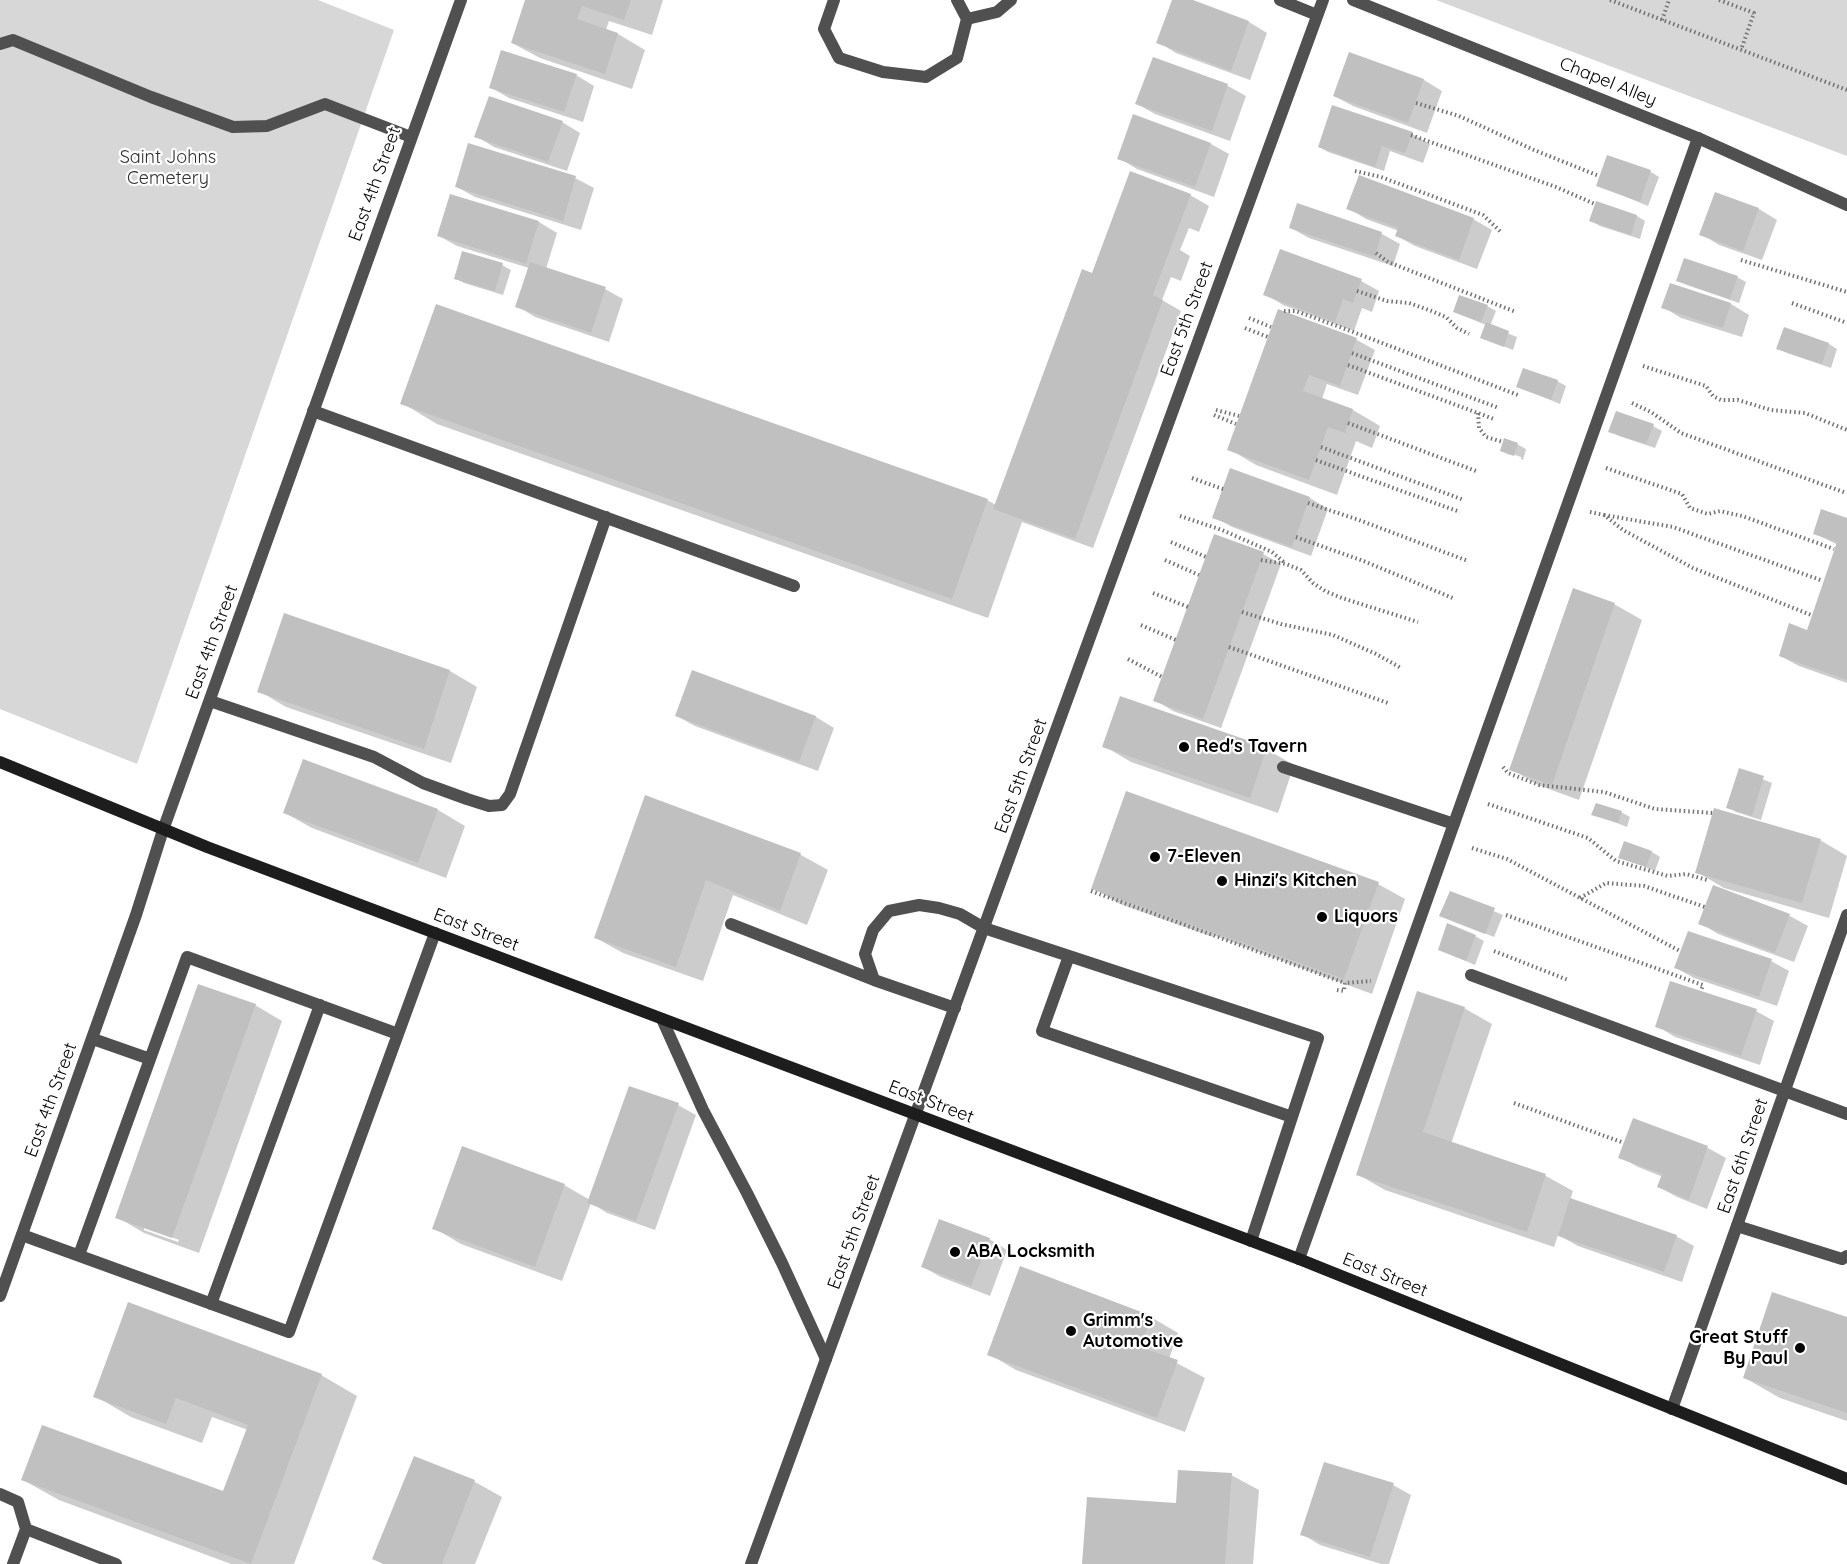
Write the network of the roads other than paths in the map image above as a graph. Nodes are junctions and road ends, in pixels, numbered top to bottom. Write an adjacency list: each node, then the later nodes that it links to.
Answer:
1 (461, 0): 11 (street, East 4th Street)
2 (834, 0): 9 (street)
3 (957, 0): 9 (street)
4 (1011, 0): 9 (street)
5 (1280, 0): 8 (street)
6 (1323, 0): 8 (street, East 5th Street)
7 (1353, 0): 12 (street, Chapel Alley)
8 (1317, 15): 24 (street, East 5th Street)
9 (967, 20)
10 (0, 44): 11 (street)
11 (411, 137): 14 (street, East 4th Street)
12 (1698, 138): 13 (street, Chapel Alley); 20 (street)
13 (1847, 205)
14 (313, 411): 15 (street); 17 (street, East 4th Street)
15 (606, 517): 16 (street); 17 (street)
16 (794, 586)
17 (210, 701): 21 (street, East 4th Street)
18 (0, 762): 21 (main road, East Street)
19 (1283, 767): 20 (street)
20 (1454, 824): 44 (street)
21 (163, 830): 25 (main road, East Street); 33 (street, East 4th Street)
22 (1847, 915): 35 (street, East 6th Street)
23 (731, 924): 28 (street)
24 (984, 928): 26 (street); 28 (street); 30 (street, East 5th Street)
25 (435, 933): 31 (main road, East Street); 32 (street)
26 (1068, 956): 38 (street); 38 (street)
27 (1472, 975): 35 (street)
28 (874, 980): 30 (street)
29 (320, 1005): 32 (street); 34 (street); 46 (street)
30 (955, 1008): 37 (street, East 5th Street)
31 (662, 1019): 37 (main road, East Street); 47 (street)
32 (398, 1034): 46 (street)
33 (93, 1039): 34 (street); 40 (street, East 4th Street)
34 (150, 1059): 42 (street)
35 (1785, 1092): 36 (street); 39 (street, East 6th Street)
36 (1847, 1114)
37 (916, 1116): 41 (main road, East Street); 47 (street, East 5th Street)
38 (1292, 1117): 41 (street)
39 (1737, 1226): 43 (street); 48 (street, East 6th Street)
40 (22, 1235): 42 (street); 45 (street, East 4th Street)
41 (1251, 1241): 44 (main road, East Street)
42 (79, 1255): 46 (street)
43 (1847, 1256)
44 (1299, 1259): 48 (main road, East Street)
45 (0, 1296)
46 (211, 1304)
47 (826, 1359): 54 (street, East 5th Street)
48 (1672, 1409): 49 (main road, East Street)
49 (1847, 1479)
50 (0, 1494): 51 (street)
51 (26, 1529): 52 (street); 53 (street)
52 (13, 1564)
53 (116, 1564)
54 (751, 1564)

